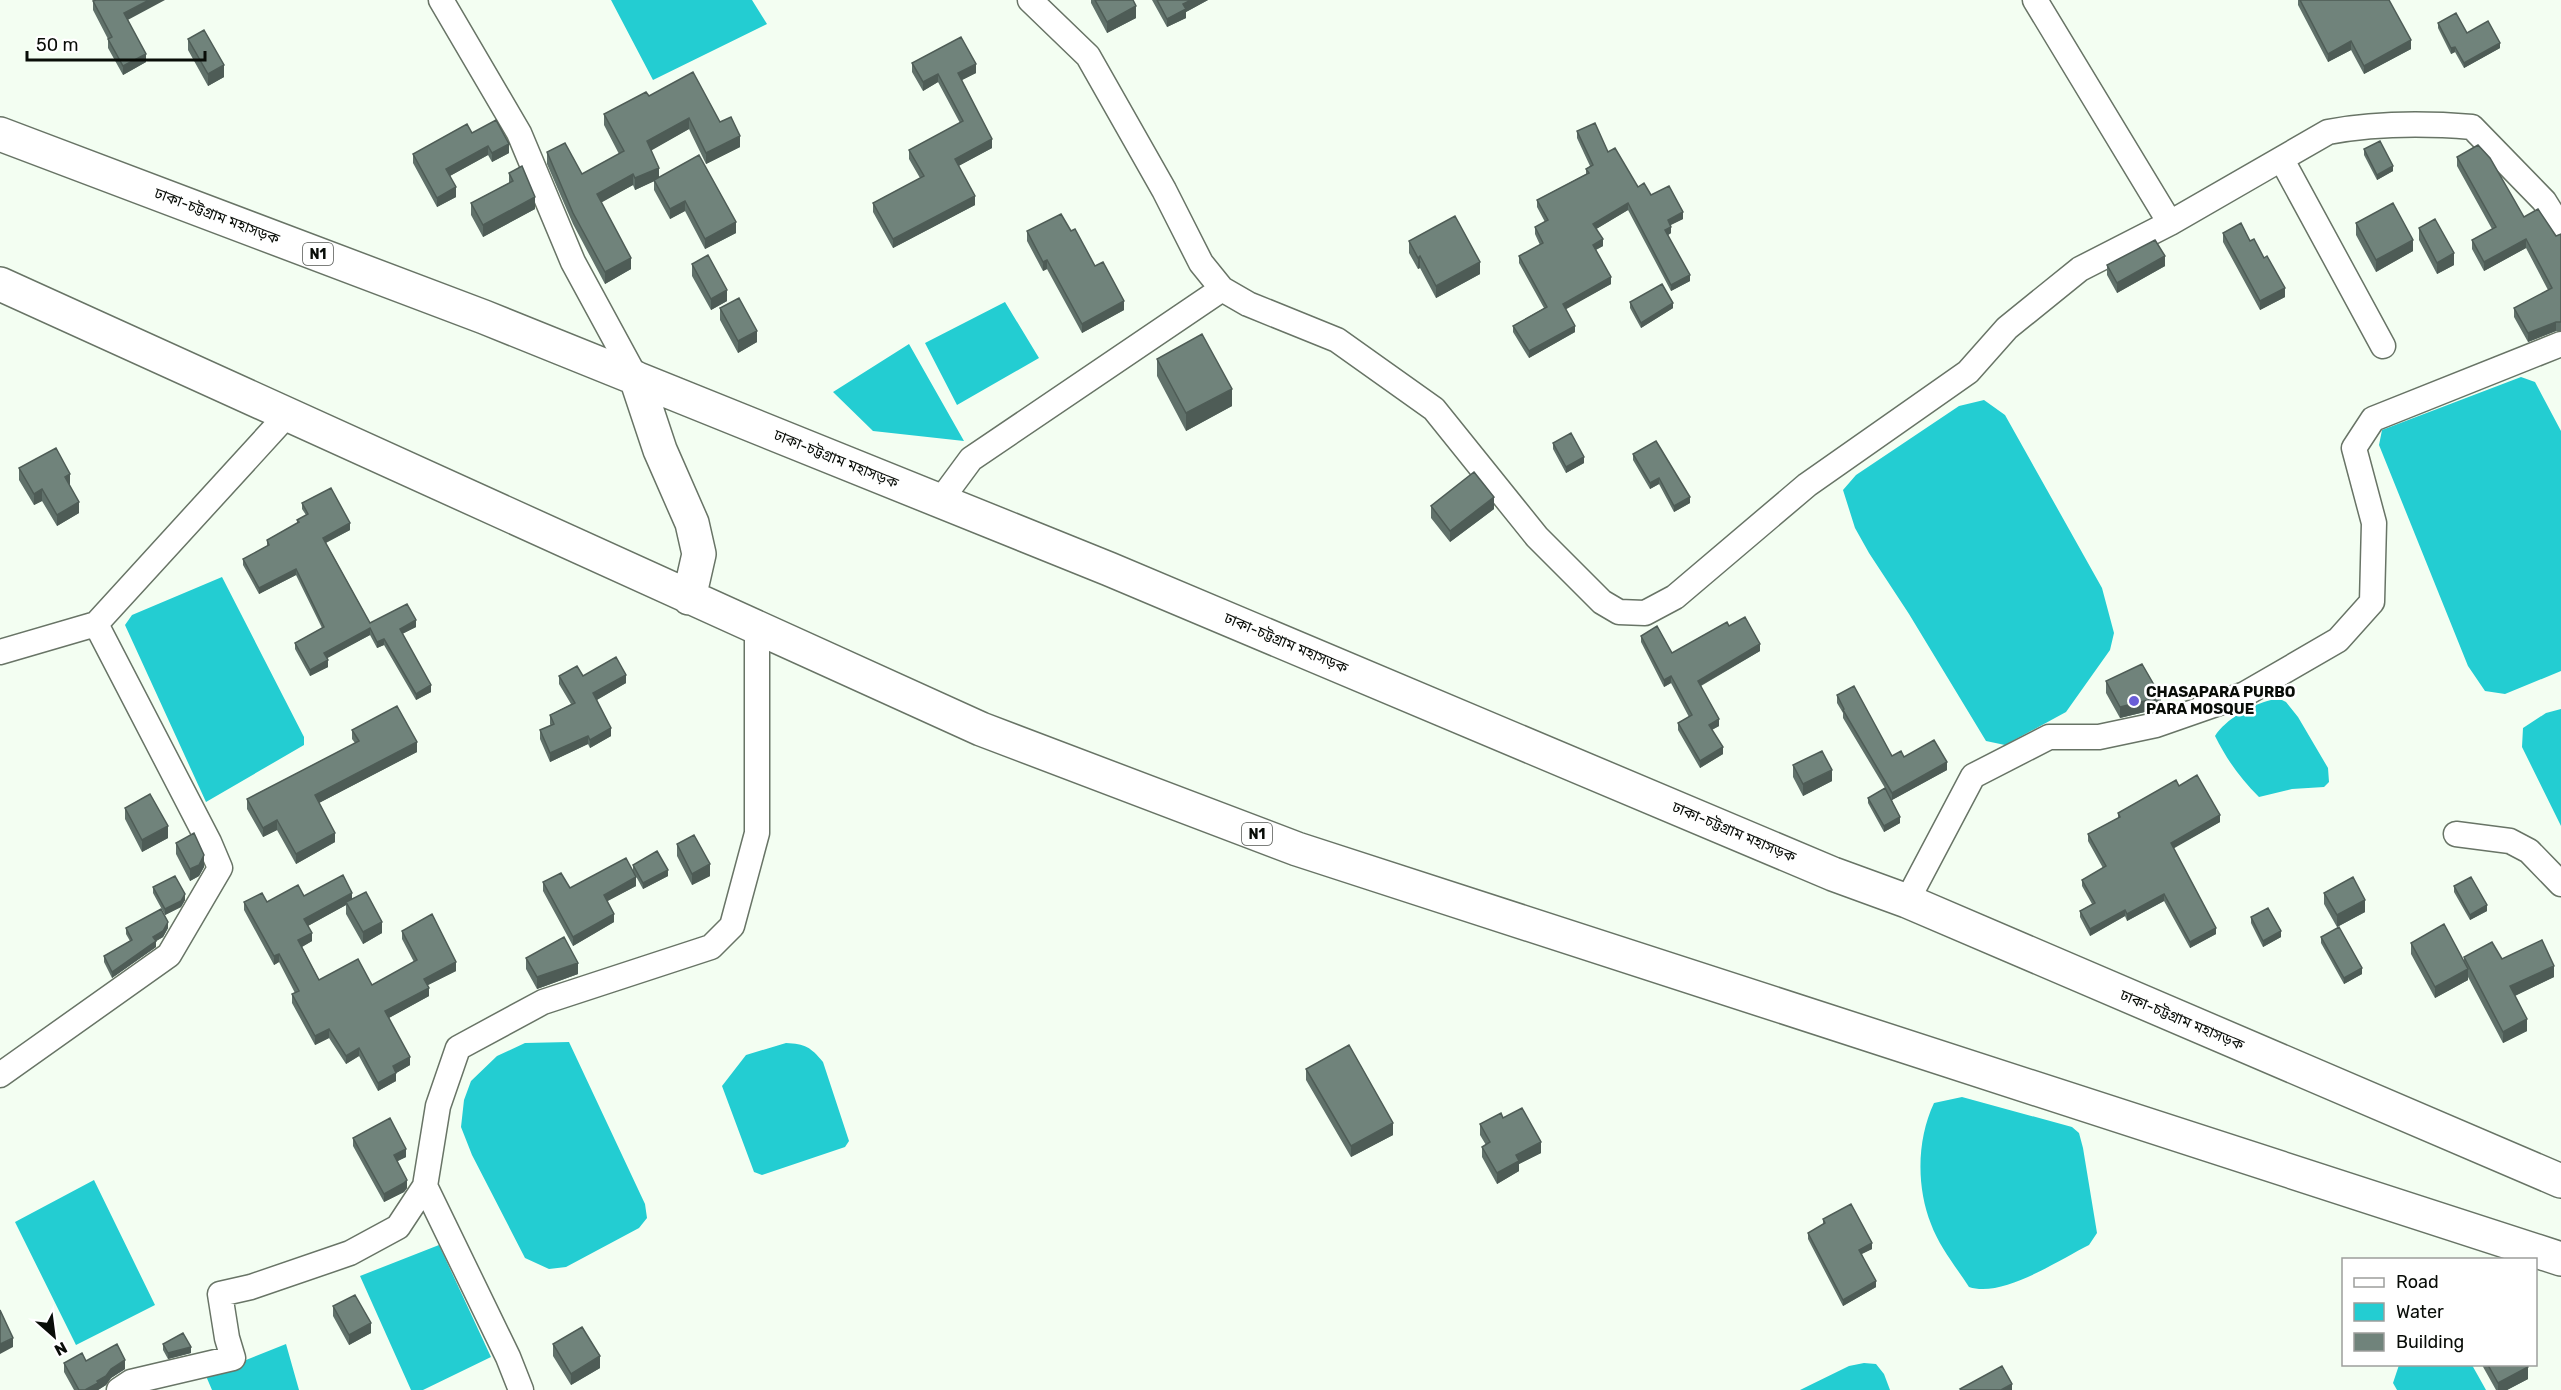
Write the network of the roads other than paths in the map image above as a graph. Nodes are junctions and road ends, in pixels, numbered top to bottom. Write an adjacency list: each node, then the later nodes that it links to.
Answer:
1 (441, 0): 12 (street)
2 (1030, 0): 9 (street)
3 (2035, 0): 6 (street)
4 (0, 134): 12 (highway, ঢাকা-চট্টগ্রাম মহাসড়ক / N1)
5 (2282, 160): 6 (street); 7 (street); 11 (street)
6 (2170, 223): 9 (street)
7 (2561, 228)
8 (0, 284): 13 (highway, N1)
9 (1222, 289): 14 (street)
10 (2561, 344): 21 (street)
11 (2383, 346)
12 (636, 378): 14 (highway, ঢাকা-চট্টগ্রাম মহাসড়ক / N1); 15 (highway)
13 (288, 415): 15 (highway, N1); 16 (street)
14 (940, 501): 21 (highway, ঢাকা-চট্টগ্রাম মহাসড়ক / N1)
15 (689, 598): 17 (highway, N1)
16 (96, 624): 18 (street); 22 (street)
17 (757, 628): 24 (street); 25 (highway, N1)
18 (0, 652)
19 (2456, 834): 20 (street)
20 (2561, 884)
21 (1906, 901): 23 (highway, ঢাকা-চট্টগ্রাম মহাসড়ক / N1)
22 (0, 1075)
23 (2561, 1181)
24 (425, 1186): 26 (street); 27 (street)
25 (2561, 1259)
26 (119, 1390)
27 (522, 1390)

